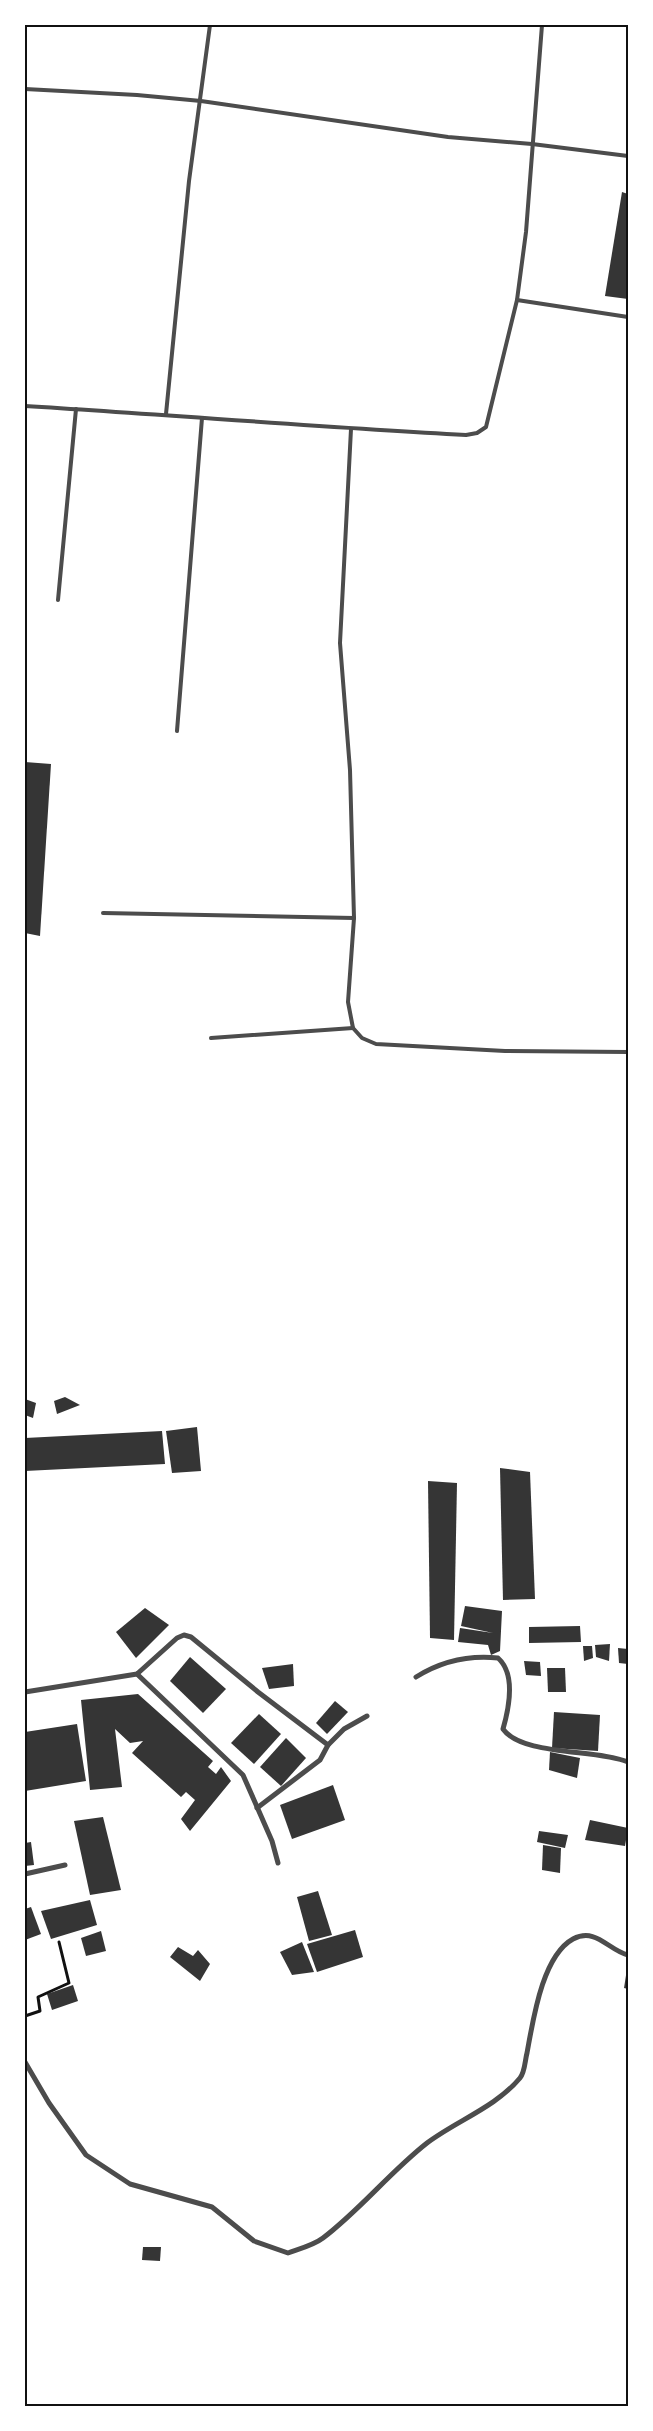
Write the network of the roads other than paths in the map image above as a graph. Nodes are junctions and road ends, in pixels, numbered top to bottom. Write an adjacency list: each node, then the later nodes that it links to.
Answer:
1 (210, 25): 4 (lane)
2 (542, 25): 5 (lane)
3 (25, 89): 4 (lane)
4 (201, 101): 5 (lane); 11 (lane)
5 (532, 144): 6 (lane); 7 (lane)
6 (628, 156)
7 (517, 300): 8 (lane); 13 (lane)
8 (628, 317)
9 (25, 406): 10 (lane)
10 (76, 409): 11 (lane); 14 (lane)
11 (166, 414): 12 (lane)
12 (202, 418): 13 (lane); 15 (lane)
13 (352, 429): 17 (lane)
14 (58, 600)
15 (177, 731)
16 (103, 913): 17 (lane)
17 (354, 918): 18 (lane)
18 (353, 1028): 19 (lane); 20 (lane)
19 (211, 1038)
20 (628, 1052)
21 (137, 1674): 23 (street); 25 (street); 27 (street)
22 (416, 1677): 26 (street)
23 (25, 1692)
24 (367, 1716): 25 (street)
25 (328, 1745): 27 (street)
26 (628, 1762)
27 (257, 1808): 28 (street)
28 (278, 1863)
29 (65, 1865): 30 (street)
30 (25, 1874)
31 (628, 1955): 32 (street)
32 (25, 2062)

